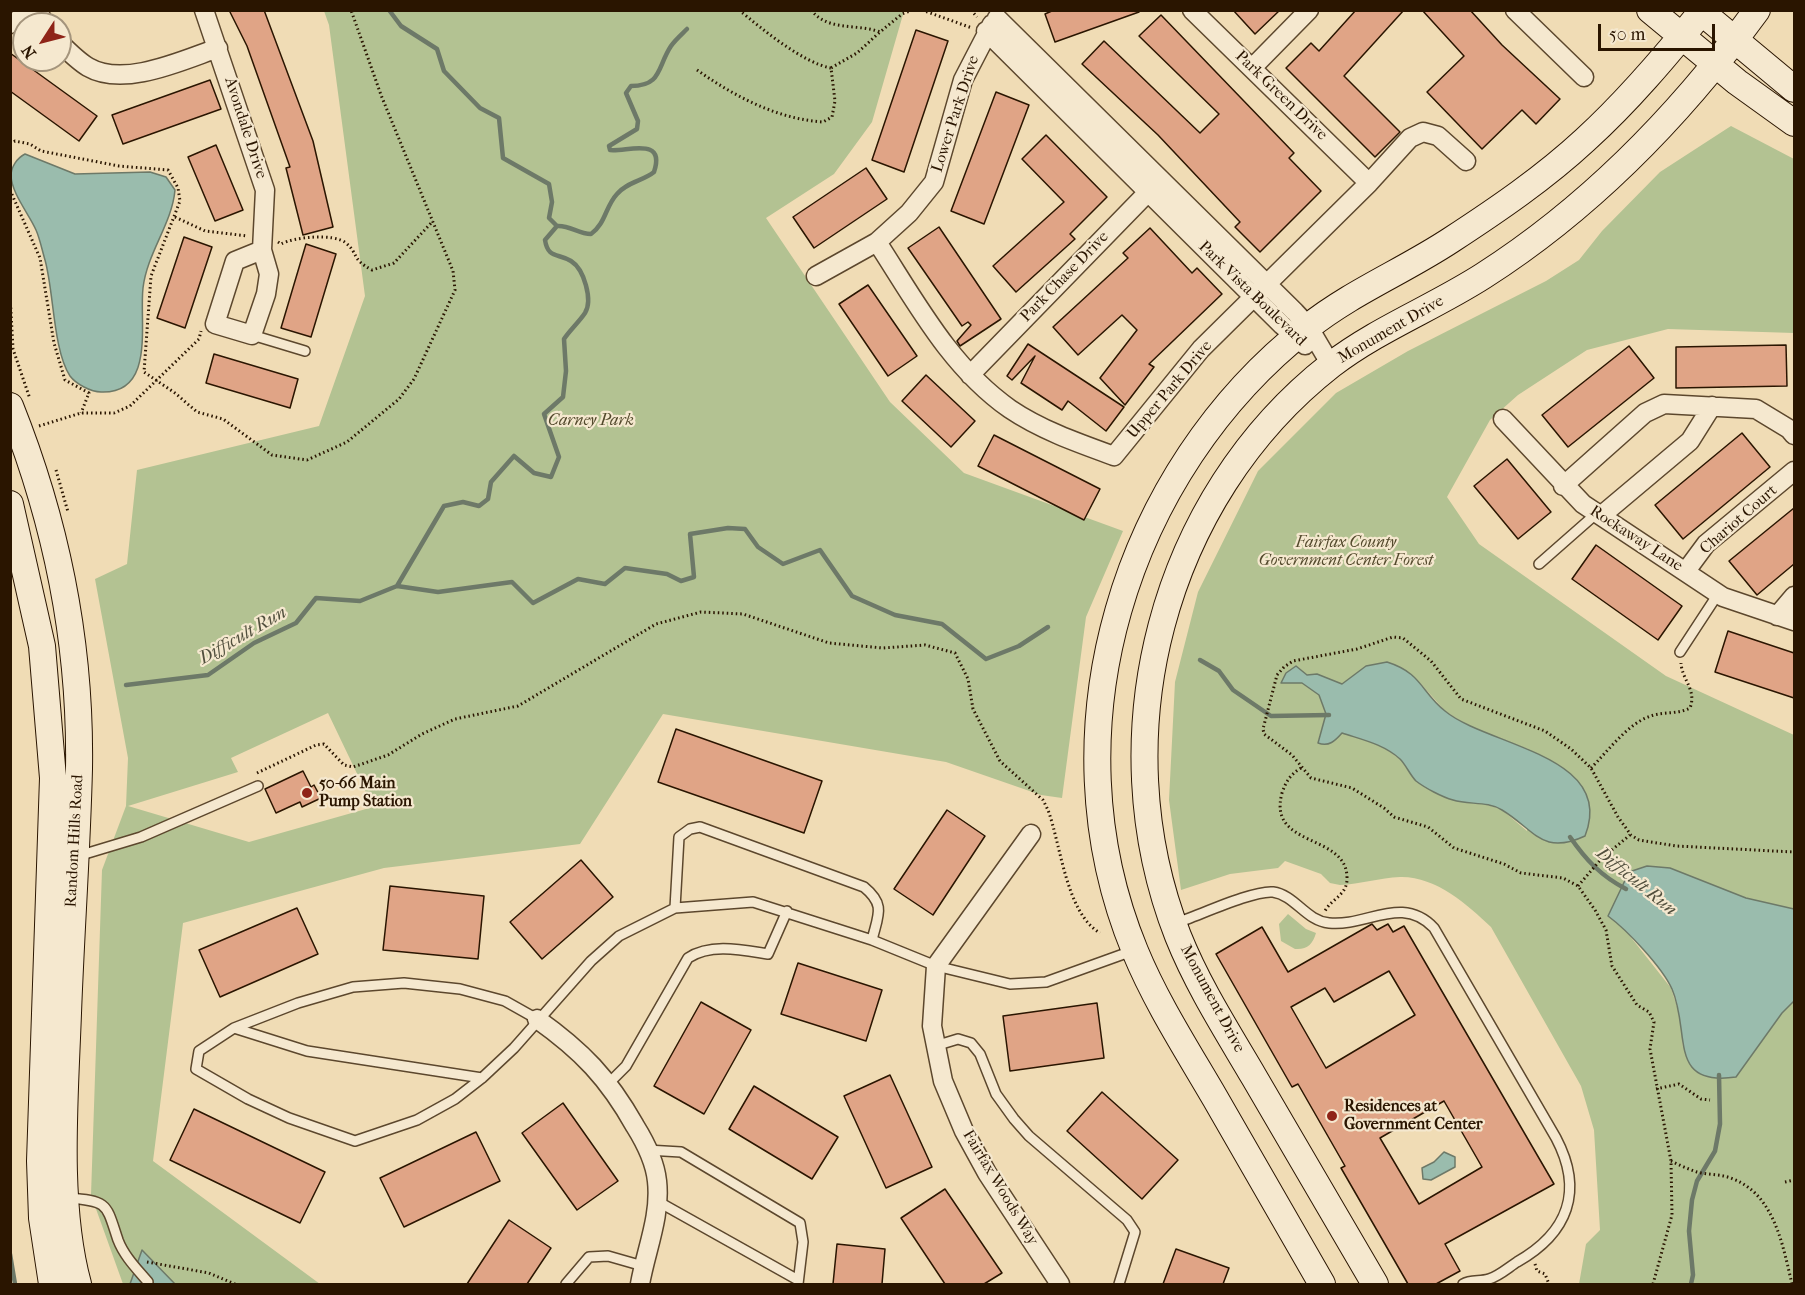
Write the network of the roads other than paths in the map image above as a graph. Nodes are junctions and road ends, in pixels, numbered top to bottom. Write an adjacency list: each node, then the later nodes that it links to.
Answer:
1 (36, 10): 10 (street)
2 (204, 10): 13 (street, Avondale Drive)
3 (1192, 10): 16 (street, Park Green Drive)
4 (1309, 10): 16 (street)
5 (1515, 10): 17 (street)
6 (1650, 10): 11 (main road)
7 (1757, 10): 12 (main road, Monument Drive)
8 (1701, 11): 11 (main road); 12 (main road)
9 (996, 20): 22 (street, Park Vista Boulevard); 24 (street, Lower Park Drive)
10 (10, 24)
11 (1681, 37): 15 (main road); 27 (main road)
12 (1735, 41): 15 (main road, Monument Drive); 18 (main road)
13 (218, 48): 14 (street); 23 (street, Avondale Drive)
14 (72, 53)
15 (1715, 64): 19 (main road); 30 (main road, Monument Drive)
16 (1253, 67): 21 (street, Park Green Drive)
17 (1584, 77)
18 (1794, 89)
19 (1794, 123)
20 (1466, 161): 21 (street, Upper Park Drive)
21 (1369, 183): 26 (street, Upper Park Drive)
22 (1154, 186): 26 (street, Park Vista Boulevard); 31 (street, Park Chase Drive)
23 (262, 242): 28 (street, Avondale Drive); 28 (street)
24 (878, 242): 25 (street, Lower Park Drive); 31 (street, Upper Park Drive)
25 (816, 276)
26 (1261, 291): 27 (street, Park Vista Boulevard); 31 (street, Upper Park Drive)
27 (1301, 332): 30 (street, Park Vista Boulevard); 53 (main road)
28 (252, 335): 29 (lane)
29 (305, 351)
30 (1331, 365): 51 (main road, Monument Drive)
31 (970, 375)
32 (22, 406): 48 (main road, Random Hills Road)
33 (1712, 406): 35 (street); 37 (street); 39 (street)
34 (1503, 419): 37 (street, Rockaway Lane)
35 (1794, 435)
36 (1794, 471): 41 (street, Chariot Court)
37 (1563, 486): 39 (street, Rockaway Lane)
38 (10, 504): 67 (main road, Random Hills Road)
39 (1600, 514): 40 (lane); 41 (street, Rockaway Lane)
40 (1539, 564)
41 (1686, 571): 42 (street, Rockaway Lane)
42 (1718, 594): 44 (street, Rockaway Lane); 45 (lane)
43 (1794, 596): 44 (street)
44 (1786, 619)
45 (1680, 652)
46 (258, 786): 48 (lane)
47 (1031, 834): 54 (street)
48 (74, 857): 61 (main road, Random Hills Road)
49 (675, 908): 50 (lane); 52 (lane); 55 (lane)
50 (787, 911): 52 (lane); 59 (lane)
51 (1174, 924): 66 (lane); 73 (main road, Monument Drive)
52 (872, 940): 54 (lane)
53 (1135, 950): 54 (lane); 72 (main road)
54 (936, 966): 57 (street, Fairfax Woods Way)
55 (537, 1019): 56 (lane); 58 (lane); 59 (street)
56 (234, 1028): 58 (lane); 58 (lane)
57 (935, 1046): 70 (street, Fairfax Woods Way); 71 (lane)
58 (482, 1078)
59 (609, 1083): 60 (street)
60 (647, 1150): 62 (street); 65 (lane)
61 (65, 1198): 64 (lane); 68 (main road, Random Hills Road)
62 (657, 1201): 63 (street); 65 (lane)
63 (641, 1275): 69 (lane)
64 (148, 1282)
65 (798, 1282)
66 (1487, 1282): 74 (lane)
67 (52, 1284)
68 (78, 1284)
69 (566, 1284)
70 (1060, 1284)
71 (1119, 1284)
72 (1322, 1284)
73 (1375, 1284)
74 (1463, 1284)

